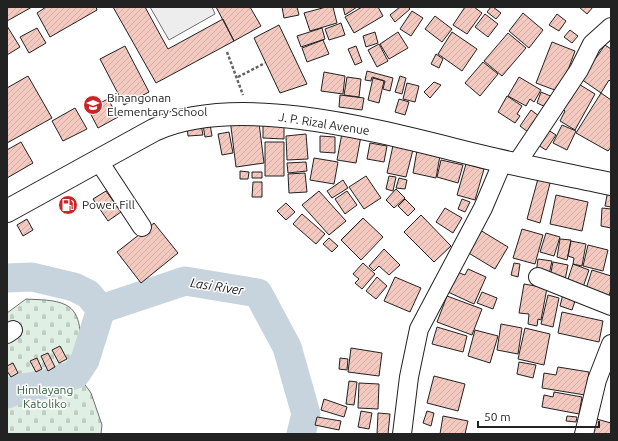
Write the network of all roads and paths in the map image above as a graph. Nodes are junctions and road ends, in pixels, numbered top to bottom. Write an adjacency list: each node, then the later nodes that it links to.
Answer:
1 (611, 27): 7 (street)
2 (227, 52): 4 (path)
3 (265, 63): 4 (path)
4 (238, 77): 5 (path)
5 (243, 95)
6 (98, 160): 7 (main road, J. P. Rizal Avenue); 9 (main road, J. P. Rizal Avenue); 10 (street)
7 (510, 162): 8 (main road, J. P. Rizal Avenue); 15 (street)
8 (611, 184)
9 (7, 211)
10 (142, 227)
11 (538, 278): 12 (street)
12 (611, 306)
13 (611, 344): 14 (street)
14 (604, 382): 16 (street)
15 (402, 434)
16 (584, 434)

